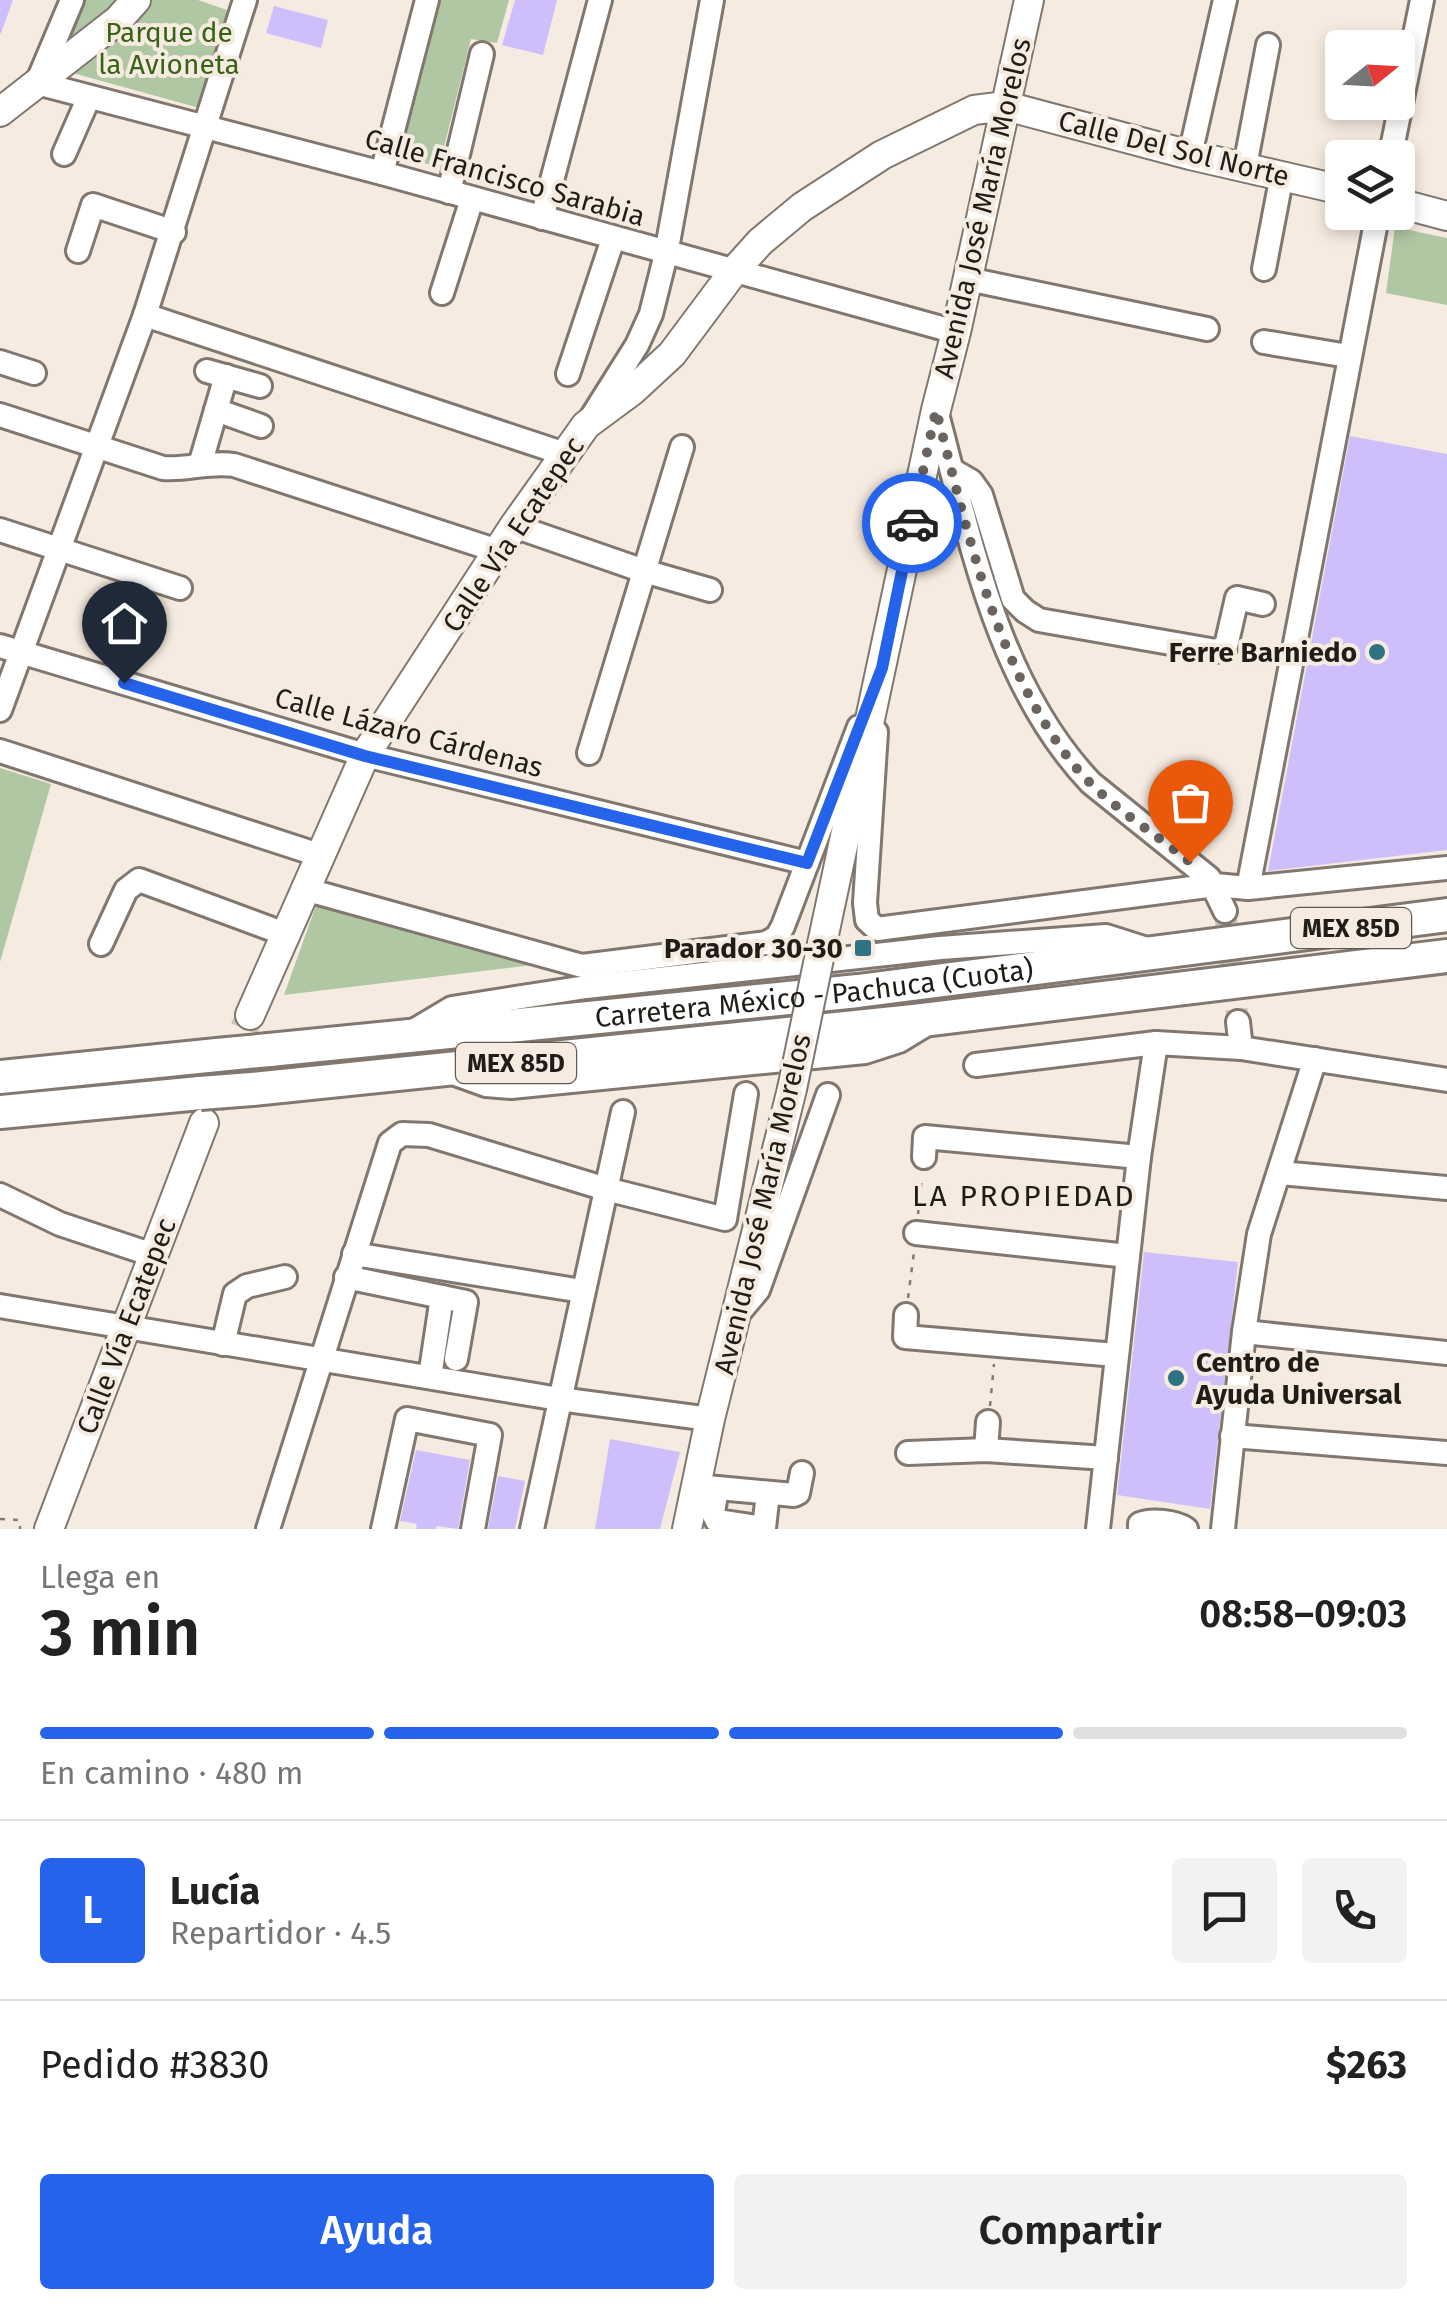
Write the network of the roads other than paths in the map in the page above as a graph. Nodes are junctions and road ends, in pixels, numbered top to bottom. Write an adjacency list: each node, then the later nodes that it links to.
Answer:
1 (136, 0): 12 (main road)
2 (246, 0): 16 (street)
3 (427, 0): 21 (street)
4 (600, 0): 28 (street)
5 (712, 0): 33 (street)
6 (1029, 0): 14 (main road, Avenida José María Morelos)
7 (1225, 0): 19 (street)
8 (1422, 0): 17 (street)
9 (67, 2): 12 (street)
10 (1268, 45): 20 (street)
11 (482, 54): 24 (street)
12 (37, 83): 13 (street, Calle Francisco Sarabia); 15 (main road)
13 (89, 97): 16 (street, Calle Francisco Sarabia); 18 (street)
14 (1006, 106): 19 (main road, Calle Del Sol Norte); 35 (main road, Calle Vía Ecatepec); 36 (main road, Avenida José María Morelos)
15 (0, 112)
16 (208, 126): 21 (street, Calle Francisco Sarabia); 30 (street)
17 (1394, 140)
18 (64, 154)
19 (1190, 155): 20 (main road, Calle Del Sol Norte)
20 (1245, 166): 22 (main road, Calle Del Sol Norte)
21 (382, 173): 24 (street, Calle Francisco Sarabia)
22 (1282, 175): 23 (main road, Calle Del Sol Norte); 34 (street)
23 (1325, 186)
24 (449, 192): 25 (street, Calle Francisco Sarabia)
25 (472, 199): 28 (street, Calle Francisco Sarabia); 37 (street)
26 (1415, 208): 27 (main road)
27 (1447, 216)
28 (542, 218): 31 (street, Calle Francisco Sarabia)
29 (1374, 230): 42 (street)
30 (174, 232): 32 (street); 38 (street)
31 (613, 239): 33 (street, Calle Francisco Sarabia); 45 (street)
32 (78, 251)
33 (666, 254): 35 (street, Calle Francisco Sarabia); 50 (street)
34 (1264, 269)
35 (734, 271): 40 (street, Calle Francisco Sarabia); 50 (main road, Calle Vía Ecatepec)
36 (968, 278): 39 (street); 40 (main road, Avenida José María Morelos)
37 (442, 292)
38 (146, 315): 52 (street); 54 (street)
39 (1207, 329)
40 (956, 332): 48 (main road, Avenida José María Morelos)
41 (1264, 342): 42 (street)
42 (1348, 356): 75 (street)
43 (0, 362): 44 (street)
44 (34, 373)
45 (568, 374)
46 (260, 386): 47 (street)
47 (216, 410): 51 (street); 55 (street)
48 (936, 410): 56 (street); 66 (main road, Avenida José María Morelos)
49 (0, 416): 52 (street)
50 (586, 425): 54 (main road, Calle Vía Ecatepec)
51 (261, 426)
52 (99, 447): 55 (street); 59 (street)
53 (682, 447): 61 (street)
54 (564, 454): 57 (main road, Calle Vía Ecatepec)
55 (200, 465): 60 (street)
56 (952, 470): 64 (street); 74 (street)
57 (514, 526): 60 (main road, Calle Vía Ecatepec); 61 (street)
58 (0, 530): 59 (street)
59 (60, 549): 62 (street); 65 (street)
60 (498, 551): 70 (main road, Calle Vía Ecatepec)
61 (644, 571): 63 (street); 69 (street)
62 (180, 588)
63 (710, 590)
64 (1263, 604)
65 (10, 649): 67 (street); 70 (street, Calle Lázaro Cárdenas)
66 (880, 676): 72 (street); 74 (street); 111 (main road, Avenida José María Morelos, bridge)
67 (0, 710)
68 (0, 751): 71 (street)
69 (589, 753)
70 (365, 756): 71 (main road, Calle Vía Ecatepec); 72 (street, Calle Lázaro Cárdenas)
71 (319, 854): 76 (main road, Calle Vía Ecatepec)
72 (807, 863): 76 (street)
73 (1447, 868): 75 (street)
74 (1215, 885): 75 (street); 77 (street)
75 (1248, 888)
76 (304, 889): 79 (main road, Calle Vía Ecatepec)
77 (1225, 912)
78 (1447, 915): 88 (highway, Carretera México - Pachuca (Cuota) / MEX 85D, bridge)
79 (284, 934): 80 (street); 82 (main road, Calle Vía Ecatepec)
80 (101, 944)
81 (1447, 956): 92 (highway, Carretera México - Pachuca (Cuota) / MEX 85D, bridge)
82 (250, 1015)
83 (1238, 1022): 85 (street)
84 (1156, 1043): 85 (street); 87 (street); 96 (street)
85 (1240, 1048): 86 (street)
86 (1315, 1059): 89 (street); 97 (street)
87 (976, 1065)
88 (0, 1077)
89 (1447, 1080)
90 (746, 1094): 98 (street)
91 (828, 1094): 111 (street)
92 (202, 1108): 93 (highway, Carretera México - Pachuca (Cuota) / MEX 85D); 103 (main road, Calle Vía Ecatepec)
93 (0, 1112)
94 (623, 1112): 98 (street)
95 (924, 1157): 96 (street)
96 (1139, 1157): 104 (street)
97 (1280, 1173): 99 (street); 113 (street)
98 (606, 1188): 102 (street); 107 (street)
99 (1447, 1188)
100 (0, 1195): 103 (street)
101 (916, 1233): 104 (street)
102 (354, 1254): 106 (street); 107 (street)
103 (153, 1255): 112 (main road, Calle Vía Ecatepec)
104 (1128, 1256): 116 (street)
105 (285, 1277): 114 (street)
106 (346, 1278): 108 (street); 117 (street)
107 (582, 1291): 120 (street)
108 (442, 1297): 118 (street); 119 (street)
109 (0, 1306): 112 (street)
110 (906, 1314): 116 (street)
111 (737, 1315): 121 (main road, Avenida José María Morelos)
112 (124, 1329): 114 (street); 131 (main road, Calle Vía Ecatepec)
113 (1244, 1332): 115 (street); 123 (street)
114 (223, 1344): 117 (street)
115 (1447, 1353)
116 (1116, 1355): 127 (street)
117 (320, 1359): 119 (street); 132 (street)
118 (456, 1359)
119 (430, 1378): 120 (street)
120 (559, 1400): 121 (street); 135 (street)
121 (710, 1420): 129 (main road, Avenida José María Morelos)
122 (988, 1422): 124 (street)
123 (1232, 1436): 126 (street); 141 (street)
124 (986, 1450): 125 (street); 127 (street)
125 (908, 1453)
126 (1447, 1453)
127 (1106, 1458): 138 (street)
128 (802, 1473): 130 (street)
129 (706, 1487): 130 (street); 136 (main road, Avenida José María Morelos); 137 (street)
130 (768, 1493): 137 (street)
131 (50, 1529)
132 (268, 1529)
133 (383, 1529): 134 (street)
134 (473, 1529)
135 (532, 1529)
136 (687, 1529)
137 (764, 1529)
138 (1098, 1529)
139 (1140, 1529): 140 (street)
140 (1186, 1529)
141 (1222, 1529)

